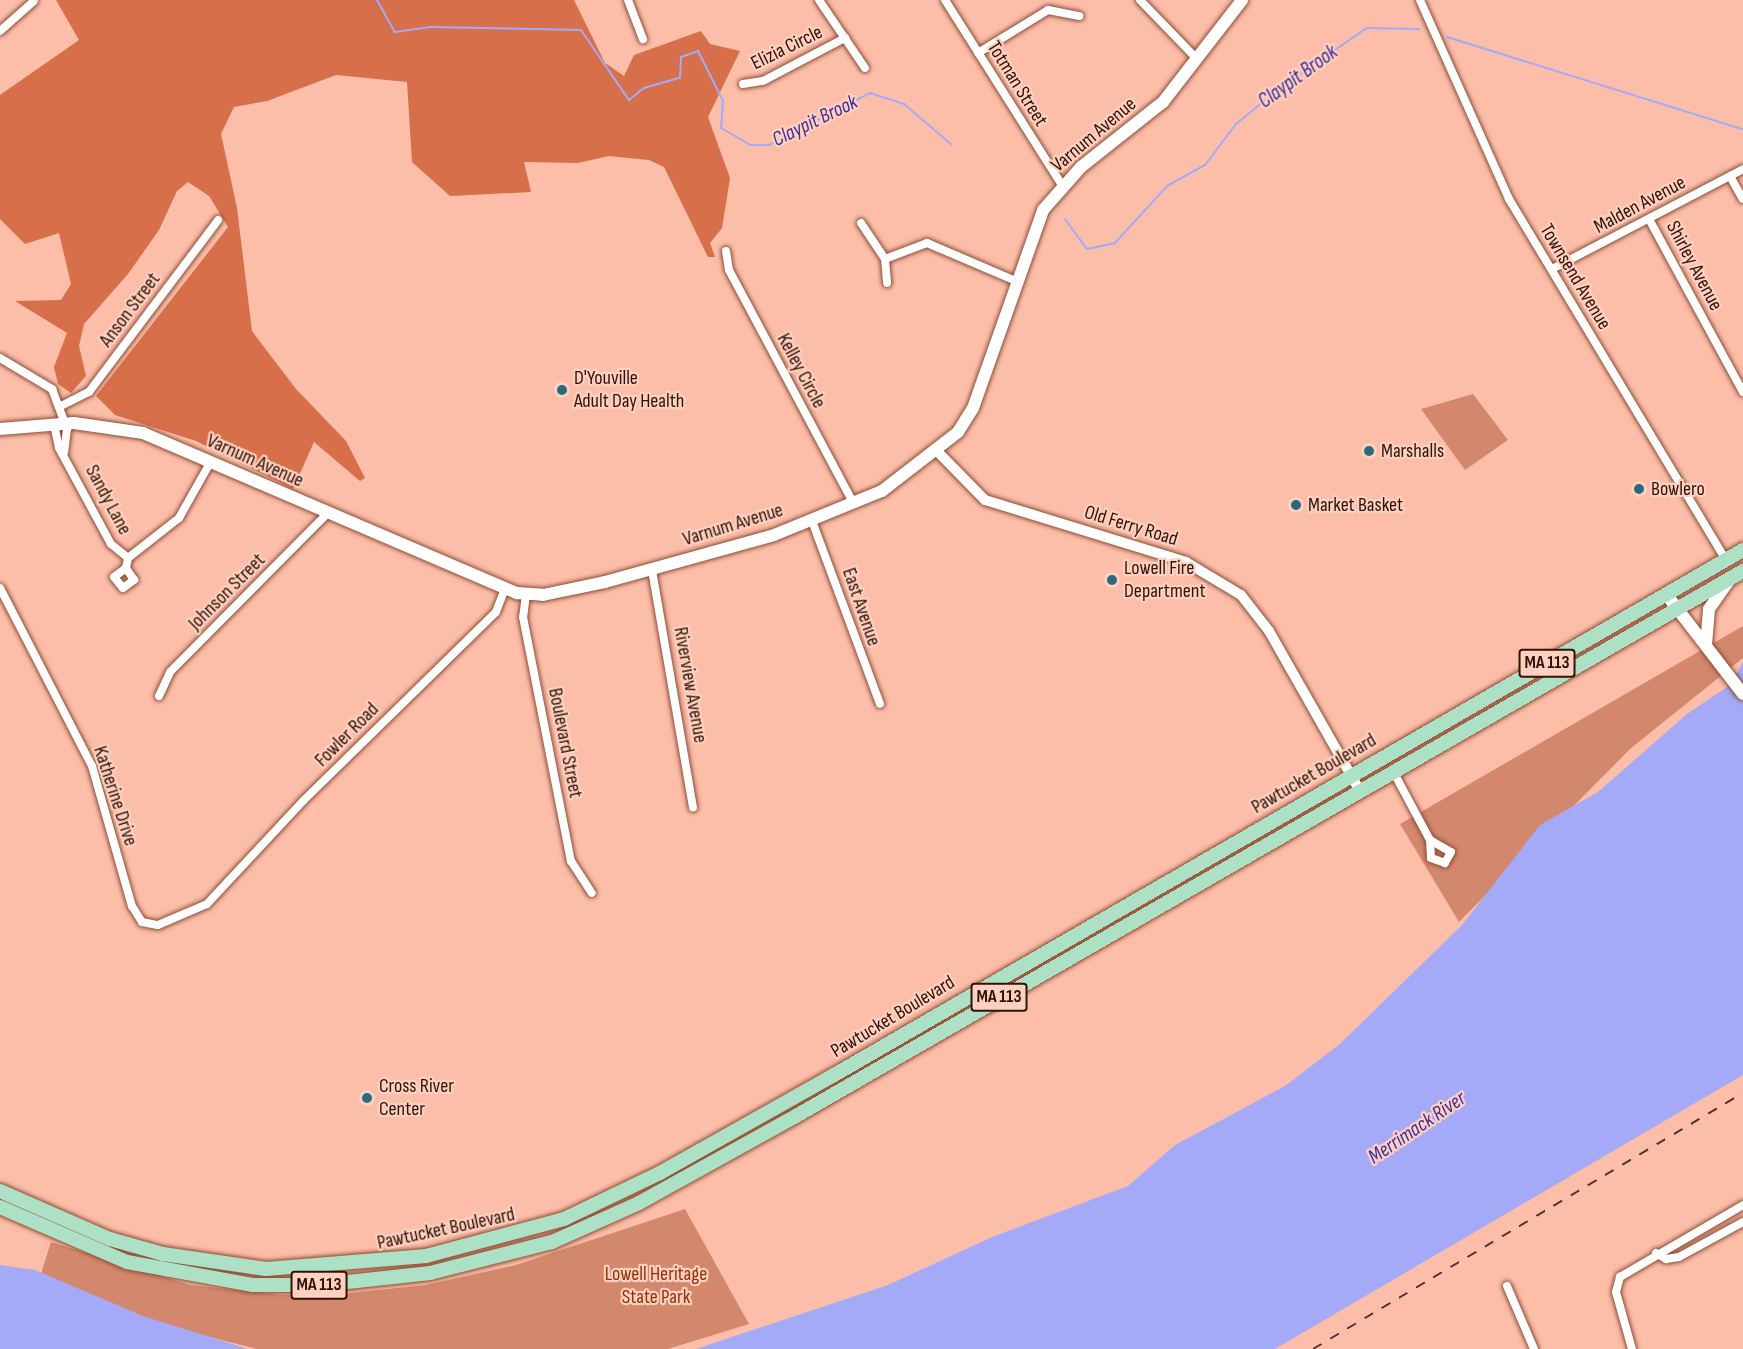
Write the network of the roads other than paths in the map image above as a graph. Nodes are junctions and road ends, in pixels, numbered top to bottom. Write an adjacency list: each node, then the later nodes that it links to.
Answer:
1 (628, 0): 11 (street)
2 (819, 0): 10 (street)
3 (945, 0): 12 (street, Totman Street)
4 (1140, 0): 13 (street)
5 (1242, 0): 13 (main road, Varnum Avenue)
6 (1420, 0): 25 (street, Townsend Avenue)
7 (34, 1): 9 (street)
8 (1079, 15): 12 (street)
9 (0, 31)
10 (845, 38): 14 (street); 15 (street, Elizia Circle)
11 (643, 39)
12 (978, 53): 18 (street, Totman Street)
13 (1197, 59): 18 (main road, Varnum Avenue)
14 (865, 68)
15 (743, 84)
16 (1743, 169): 17 (street, Malden Avenue)
17 (1730, 176): 19 (street); 20 (street, Malden Avenue)
18 (1062, 185): 26 (main road, Varnum Avenue)
19 (1743, 199)
20 (1649, 219): 25 (street, Malden Avenue); 29 (street, Shirley Avenue)
21 (218, 220): 30 (street, Anson Street)
22 (861, 223): 24 (street)
23 (726, 251): 35 (street, Kelley Circle)
24 (885, 259): 26 (street); 27 (street)
25 (1552, 269): 40 (street, Townsend Avenue)
26 (1016, 281): 33 (main road, Varnum Avenue)
27 (887, 283)
28 (0, 358): 30 (street)
29 (1743, 392)
30 (59, 407): 31 (street, Sandy Lane)
31 (61, 422): 32 (main road, Varnum Avenue); 34 (main road, Varnum Avenue); 39 (street, Sandy Lane)
32 (0, 429)
33 (938, 452): 35 (main road, Varnum Avenue); 54 (street, Old Ferry Road)
34 (210, 463): 36 (main road, Varnum Avenue); 39 (street)
35 (854, 504): 37 (main road, Varnum Avenue)
36 (326, 515): 45 (main road, Varnum Avenue); 51 (street, Johnson Street)
37 (812, 520): 42 (main road, Varnum Avenue); 52 (street, East Avenue)
38 (1743, 550): 40 (main road, Pawtucket Boulevard / MA 113)
39 (128, 558): 41 (street)
40 (1726, 560): 47 (main road, Pawtucket Boulevard / MA 113)
41 (126, 568)
42 (652, 570): 46 (main road, Varnum Avenue); 56 (street, Riverview Avenue)
43 (1743, 571): 48 (main road, Pawtucket Boulevard / MA 113); 49 (main road)
44 (0, 588): 59 (street, Katherine Drive)
45 (505, 589): 46 (main road, Varnum Avenue); 59 (street, Fowler Road)
46 (526, 594): 58 (street, Boulevard Street)
47 (1666, 594): 48 (main road); 54 (main road, Pawtucket Boulevard / MA 113)
48 (1677, 608): 49 (main road); 53 (main road, Pawtucket Boulevard / MA 113)
49 (1707, 645): 50 (main road)
50 (1743, 694)
51 (159, 696)
52 (880, 704)
53 (1394, 773): 55 (main road, Pawtucket Boulevard / MA 113); 57 (street)
54 (1351, 776): 55 (street, Old Ferry Road); 60 (main road, Pawtucket Boulevard / MA 113)
55 (1360, 791): 62 (main road, Pawtucket Boulevard / MA 113)
56 (693, 807)
57 (1430, 840)
58 (592, 893)
59 (207, 904)
60 (0, 1191)
61 (1743, 1205): 64 (street)
62 (0, 1207)
63 (1743, 1222): 64 (street)
64 (1656, 1253): 67 (street)
65 (1507, 1286): 66 (street)
66 (1534, 1349)
67 (1632, 1349)

